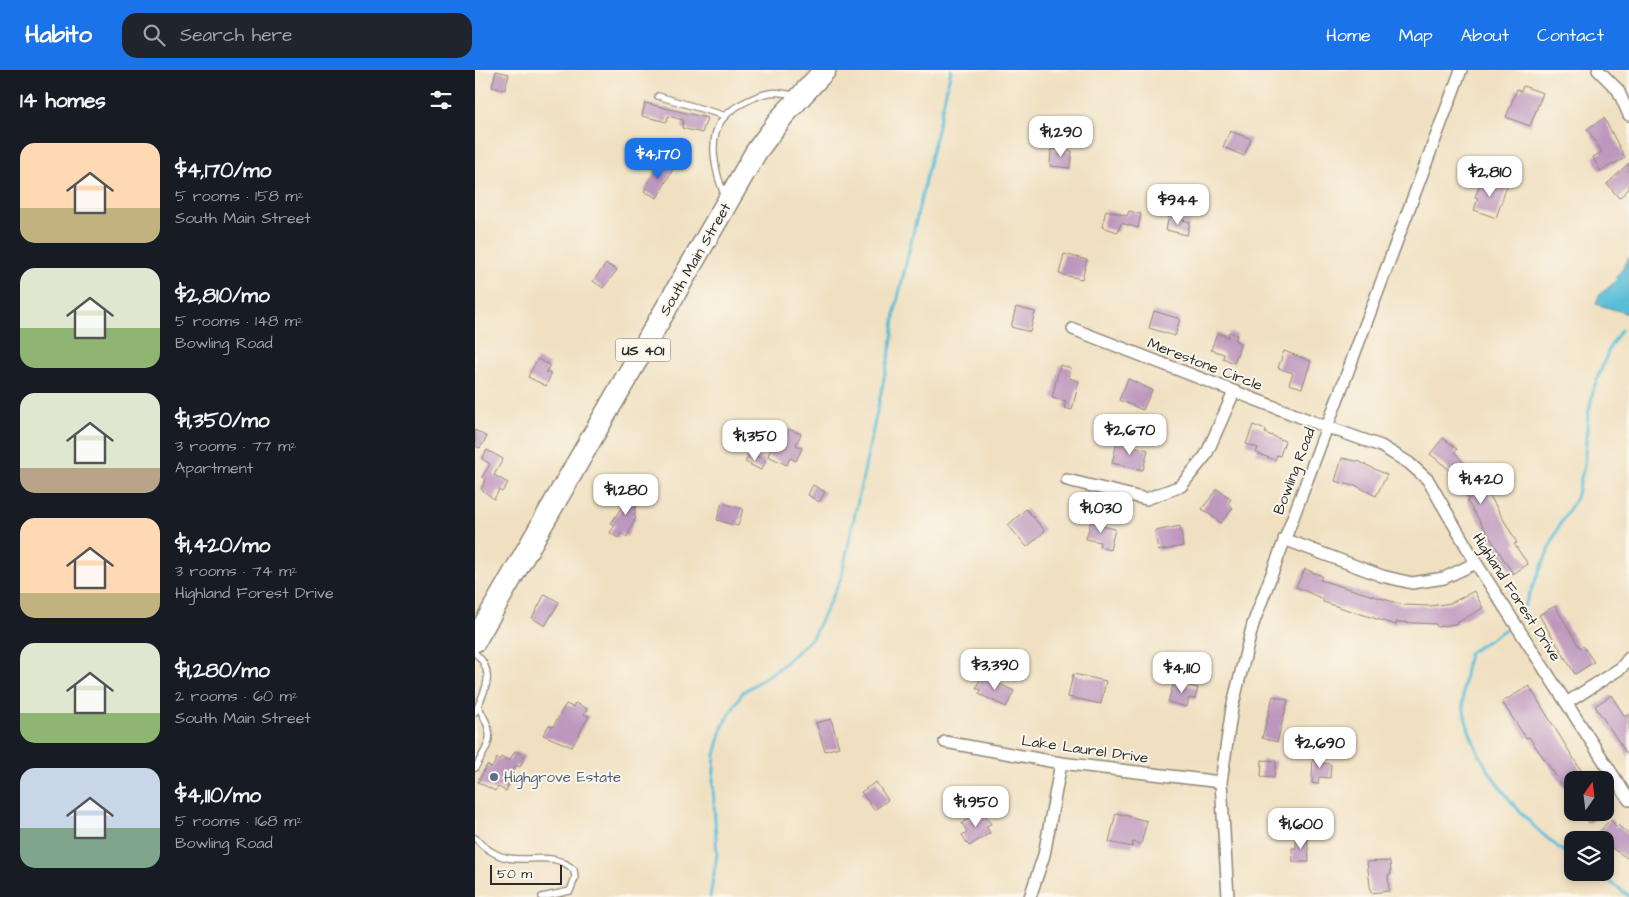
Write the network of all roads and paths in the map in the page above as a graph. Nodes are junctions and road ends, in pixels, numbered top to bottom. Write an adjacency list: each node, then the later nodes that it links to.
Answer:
1 (825, 70): 5 (highway, South Main Street / US 401)
2 (1461, 70): 11 (street, Bowling Road)
3 (1598, 70): 6 (street)
4 (658, 96): 7 (lane)
5 (799, 98): 7 (lane); 8 (highway, South Main Street / US 401)
6 (1629, 115)
7 (726, 116): 8 (lane)
8 (728, 202): 15 (highway, South Main Street / US 401)
9 (1073, 329): 10 (street, Merestone Circle)
10 (1234, 392): 11 (street, Merestone Circle); 12 (street)
11 (1327, 427): 13 (street, Bowling Road); 14 (street, Highland Forest Drive)
12 (1067, 480)
13 (1284, 539): 14 (street); 23 (street, Bowling Road)
14 (1477, 563): 18 (street, Highland Forest Drive)
15 (475, 641)
16 (475, 653): 19 (lane)
17 (1629, 658): 18 (street)
18 (1568, 702): 24 (street, Highland Forest Drive)
19 (476, 709): 22 (lane)
20 (945, 742): 21 (street, Lake Laurel Drive)
21 (1061, 763): 23 (street, Lake Laurel Drive); 27 (street)
22 (475, 768)
23 (1221, 782): 28 (street, Bowling Road)
24 (1629, 800)
25 (475, 838): 26 (lane)
26 (542, 897)
27 (1030, 897)
28 (1229, 897)

